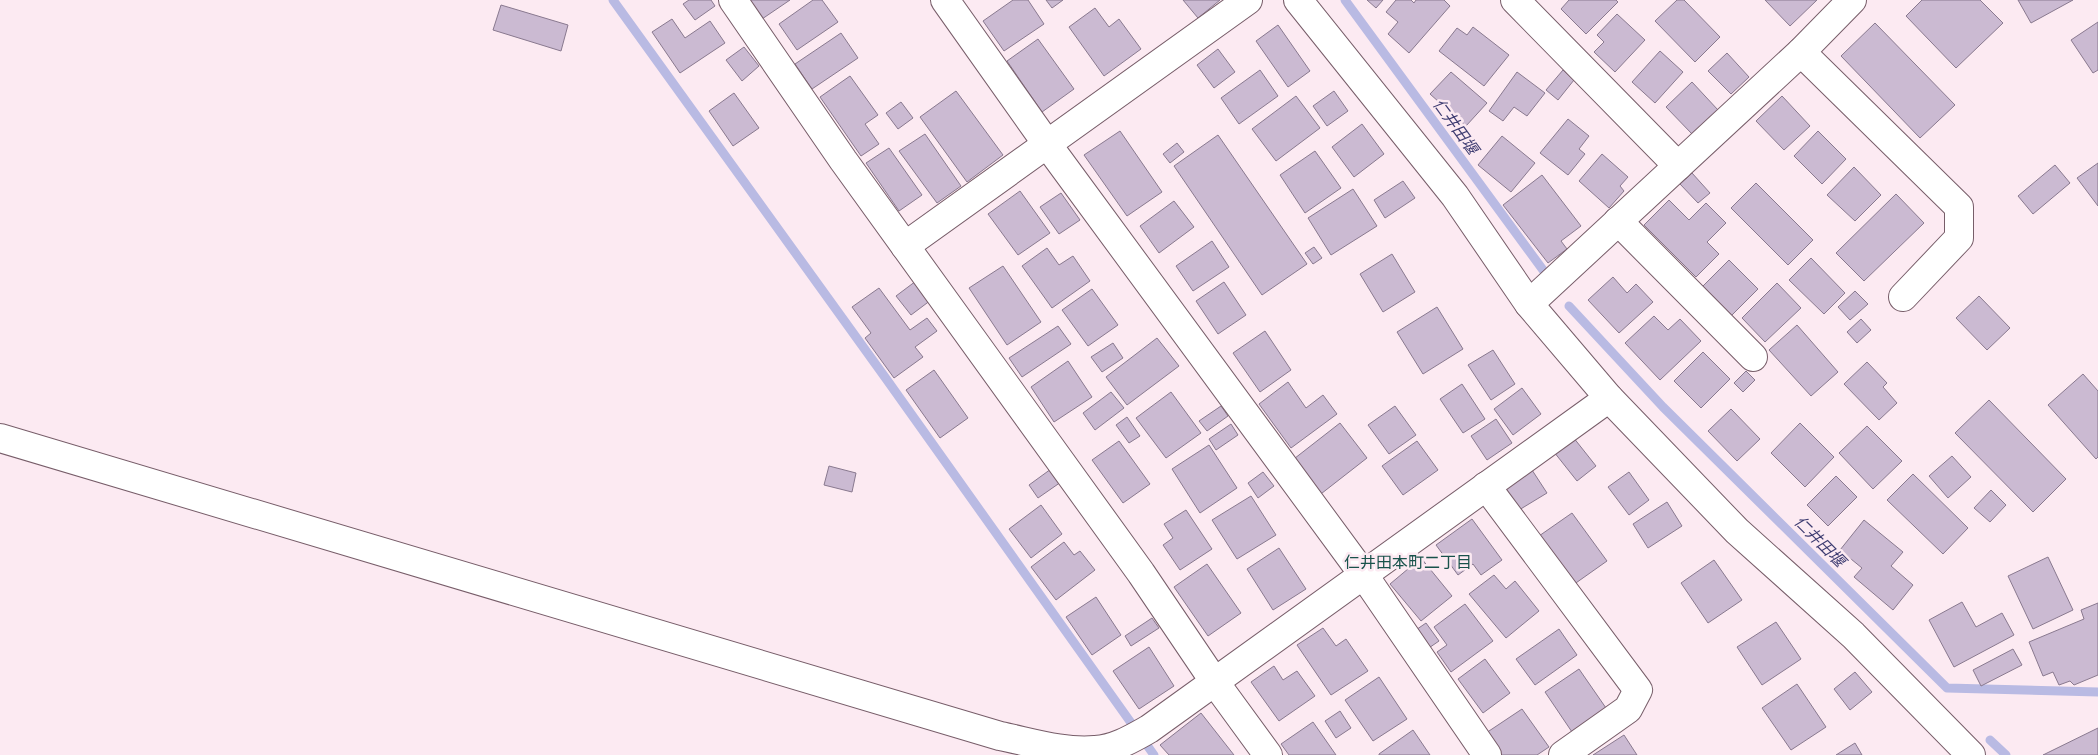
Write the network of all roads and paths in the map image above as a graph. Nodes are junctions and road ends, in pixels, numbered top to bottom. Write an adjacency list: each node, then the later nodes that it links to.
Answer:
1 (733, 0): 11 (street)
2 (945, 0): 8 (street)
3 (1248, 0): 8 (street)
4 (1298, 0): 13 (street)
5 (1515, 0): 9 (street)
6 (1852, 0): 7 (street)
7 (1801, 52): 9 (street); 12 (street)
8 (1047, 144): 11 (street); 18 (street)
9 (1678, 166): 10 (street)
10 (1618, 221): 13 (street); 14 (street)
11 (905, 246): 19 (street)
12 (1903, 297)
13 (1529, 304): 15 (street)
14 (1753, 357)
15 (1609, 398): 17 (street); 24 (street)
16 (0, 438): 20 (street)
17 (1486, 486): 18 (street); 23 (street)
18 (1362, 574): 19 (street); 22 (street)
19 (1214, 681): 20 (street); 21 (street)
20 (997, 746)
21 (1268, 755)
22 (1487, 755)
23 (1563, 755)
24 (1971, 755)

